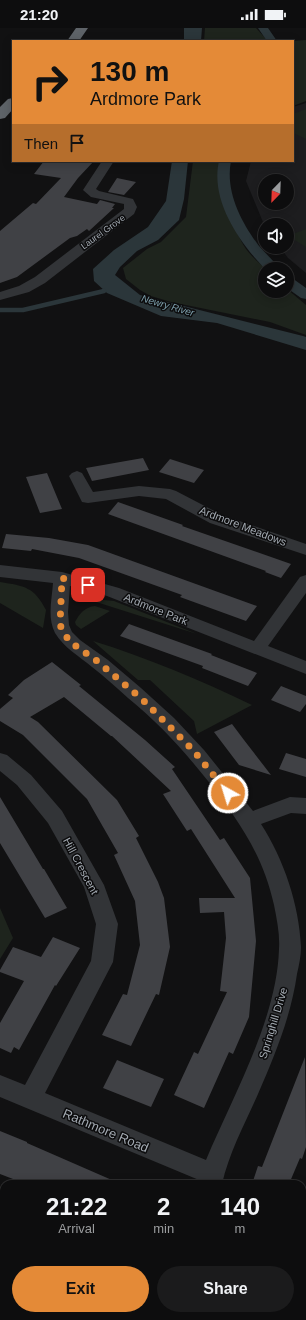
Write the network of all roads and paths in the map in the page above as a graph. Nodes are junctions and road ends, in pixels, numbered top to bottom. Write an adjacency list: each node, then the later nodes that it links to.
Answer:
1 (82, 28): 2 (highway)
2 (74, 40)
3 (12, 103): 4 (highway)
4 (0, 115)
5 (107, 162): 6 (street, Laurel Grove)
6 (0, 296)
7 (77, 476): 8 (street, Ardmore Meadows)
8 (306, 550)
9 (0, 571): 10 (street, Ardmore Park)
10 (62, 578): 12 (street, Ardmore Park); 16 (street, Springhill Drive)
11 (306, 581): 12 (street)
12 (256, 649): 13 (street, Ardmore Park)
13 (306, 668)
14 (0, 760): 18 (street, Hill Crescent)
15 (306, 806): 16 (street)
16 (249, 821): 19 (street, Springhill Drive)
17 (0, 1086): 18 (street, Rathmore Road)
18 (30, 1098): 19 (street, Rathmore Road)
19 (211, 1179)

